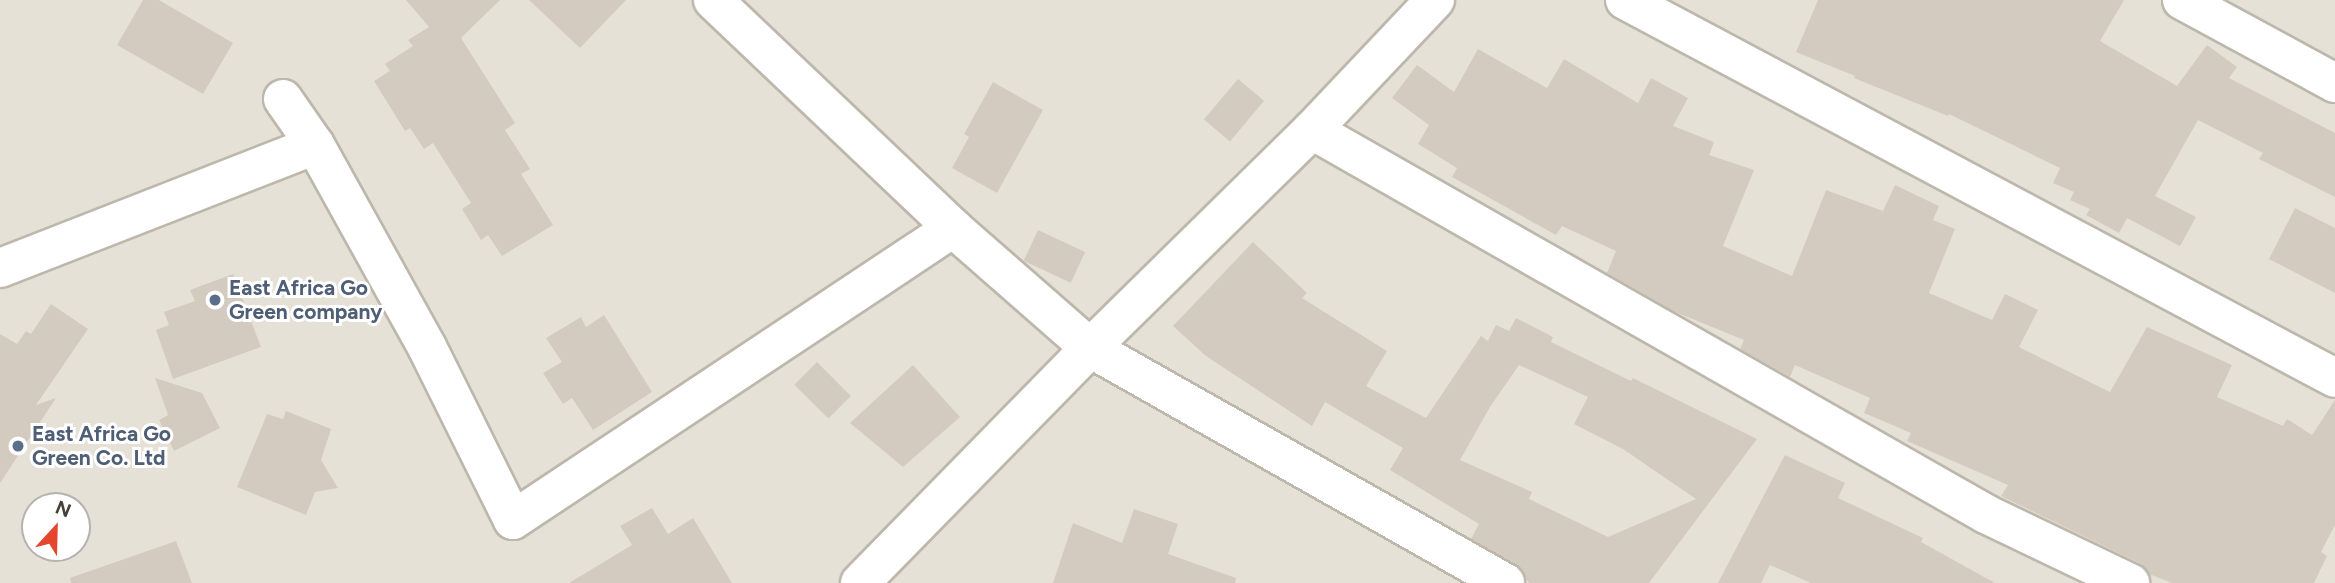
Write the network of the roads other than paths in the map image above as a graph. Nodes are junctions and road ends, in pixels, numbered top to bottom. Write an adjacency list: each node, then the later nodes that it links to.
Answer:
1 (713, 0): 9 (street)
2 (1435, 0): 7 (street)
3 (1625, 0): 12 (street)
4 (2182, 0): 5 (street)
5 (2335, 83)
6 (283, 99): 8 (street)
7 (1312, 130): 11 (street); 15 (street)
8 (315, 145): 9 (street); 10 (street)
9 (953, 228): 11 (street)
10 (0, 268)
11 (1090, 348): 13 (street); 14 (street)
12 (2335, 378)
13 (860, 583)
14 (1505, 583)
15 (2130, 583)

